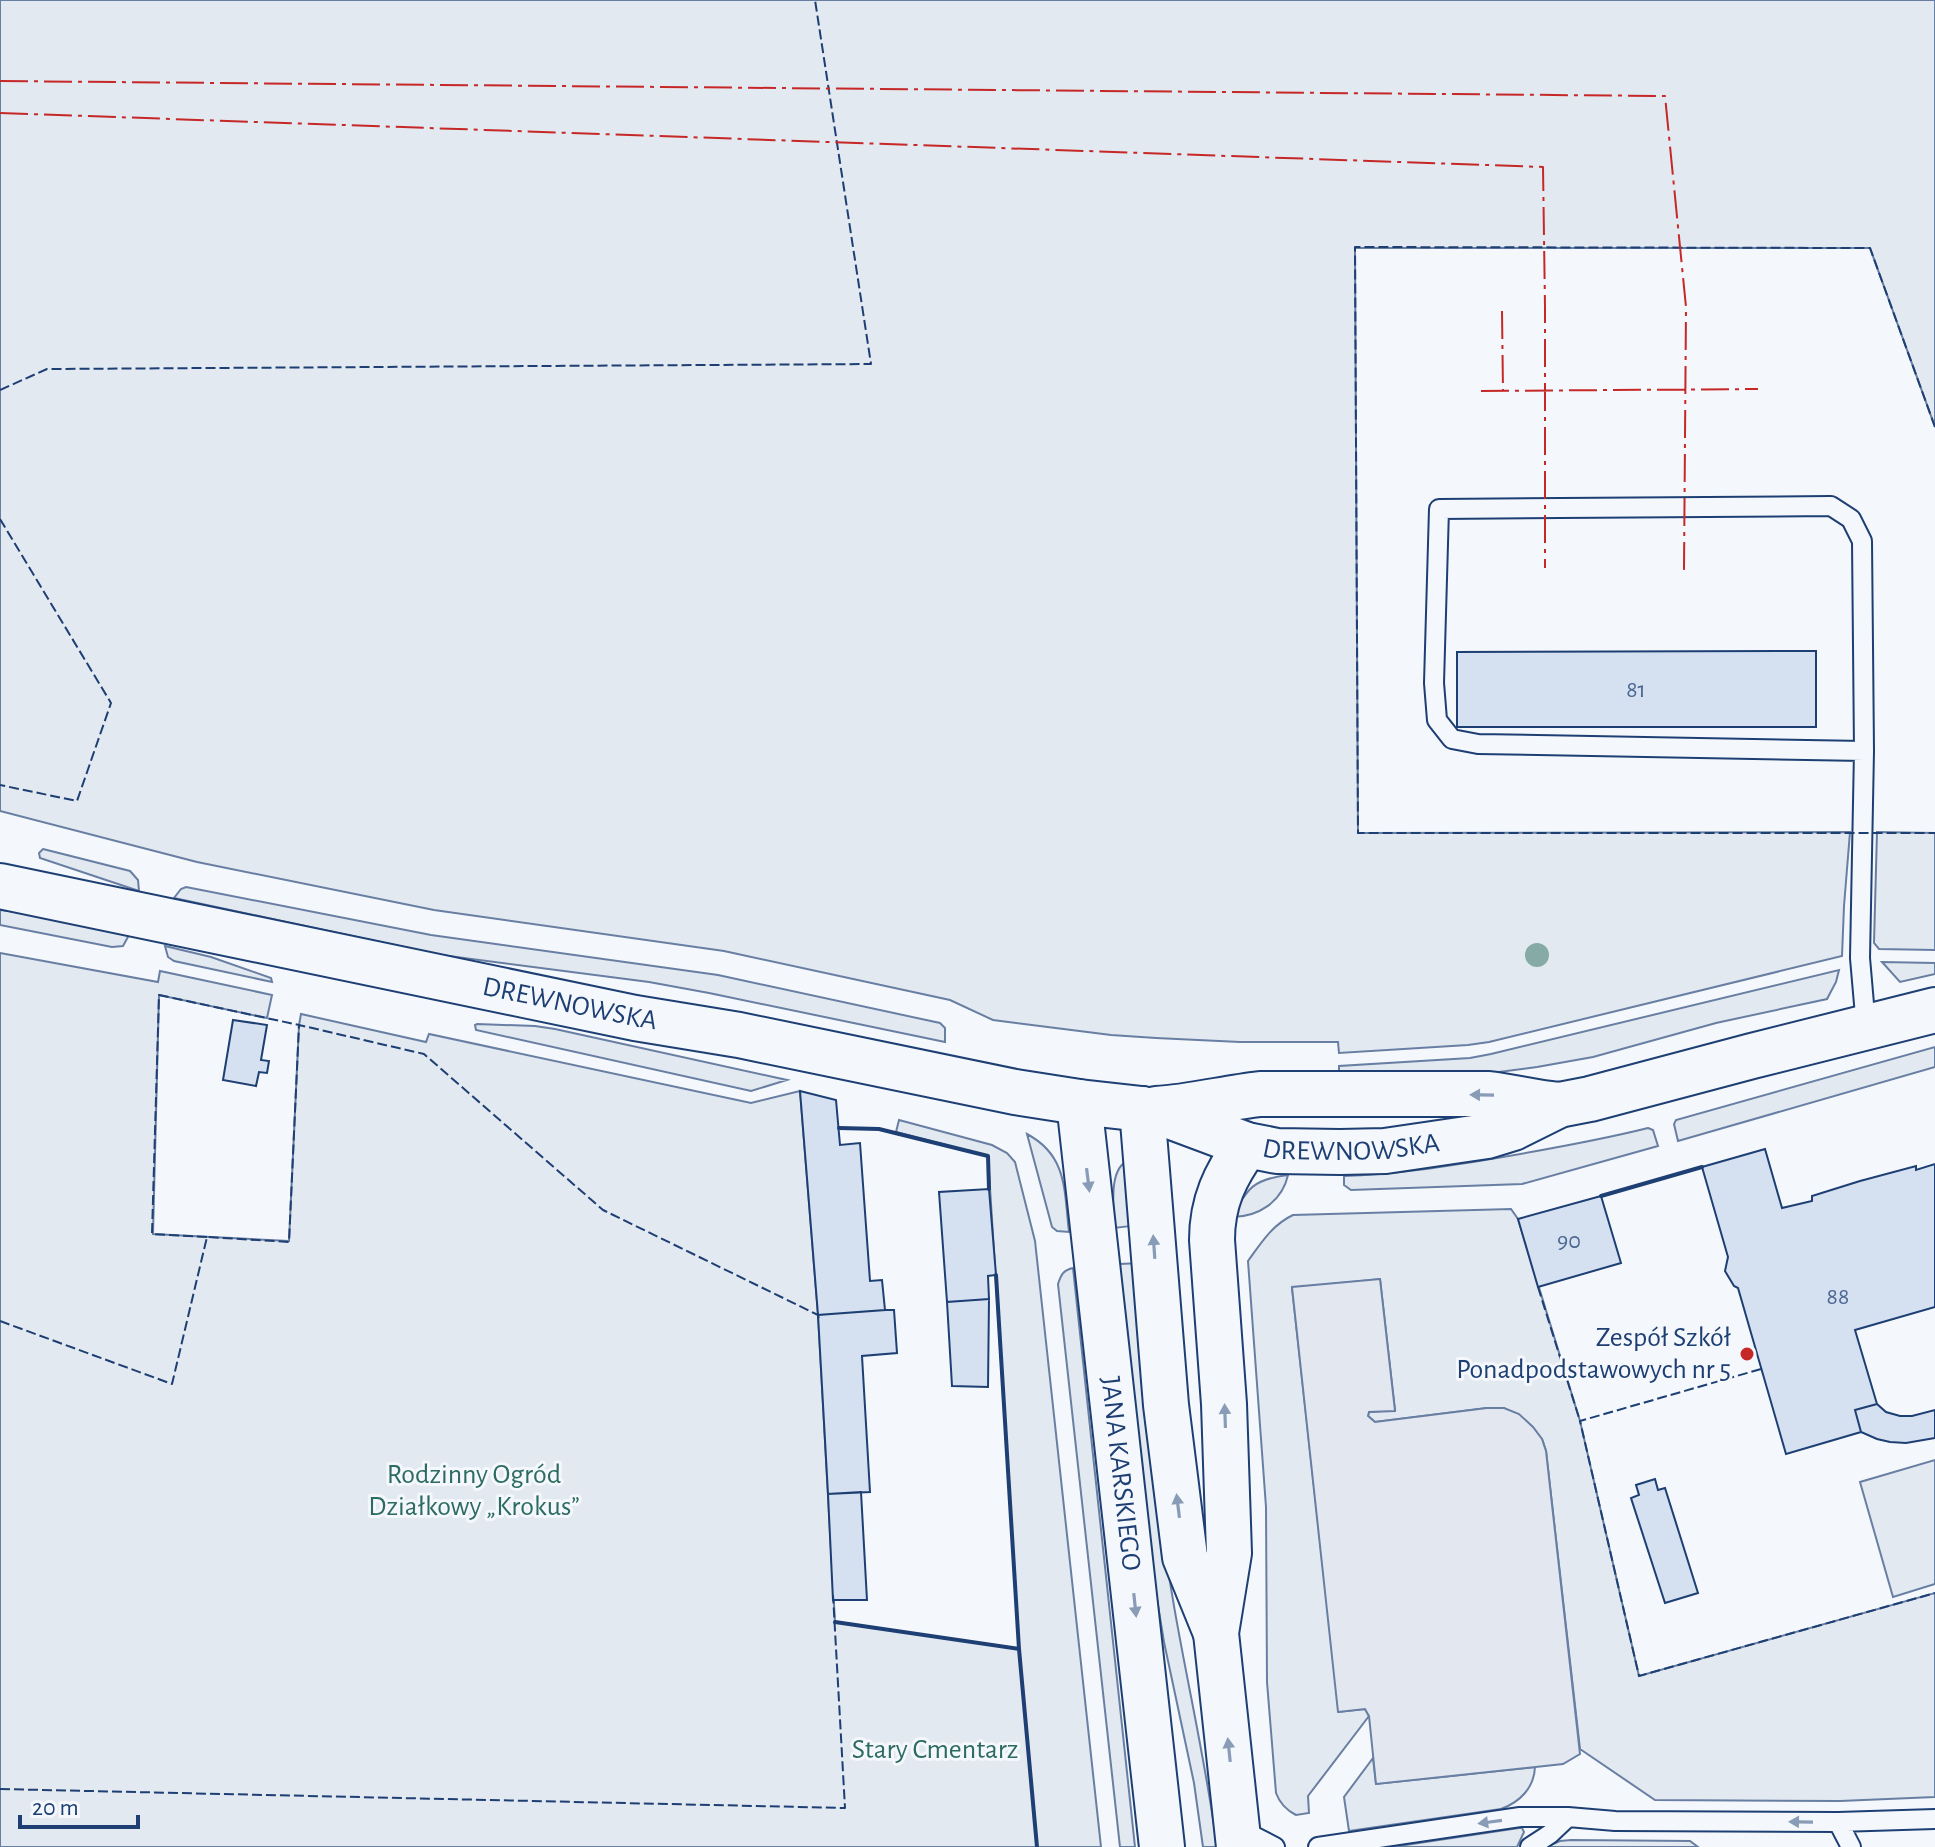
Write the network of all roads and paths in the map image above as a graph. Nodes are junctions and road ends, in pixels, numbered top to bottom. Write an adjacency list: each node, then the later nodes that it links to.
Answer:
1 (1864, 751): 1 (lane); 4 (lane)
2 (0, 886): 5 (main road, DREWNOWSKA)
3 (1935, 1010): 4 (main road, DREWNOWSKA)
4 (1866, 1027): 6 (main road, DREWNOWSKA)
5 (1079, 1102): 7 (main road, DREWNOWSKA); 14 (main road, JANA KARSKIEGO, one-way to 14)
6 (1559, 1105): 7 (main road, DREWNOWSKA, one-way to 7); 8 (main road, DREWNOWSKA)
7 (1142, 1109): 8 (main road, DREWNOWSKA); 9 (main road, JANA KARSKIEGO, one-way to 7)
8 (1247, 1145): 9 (main road, JANA KARSKIEGO, one-way to 8)
9 (1216, 1633): 13 (main road, JANA KARSKIEGO, one-way to 9)
10 (1568, 1817): 12 (lane, one-way to 10); 16 (lane, one-way to 16); 17 (lane)
11 (1935, 1819): 12 (lane)
12 (1838, 1822): 18 (lane)
13 (1238, 1837): 15 (lane)
14 (1162, 1847)
15 (1275, 1847)
16 (1318, 1847)
17 (1530, 1847)
18 (1851, 1847)

